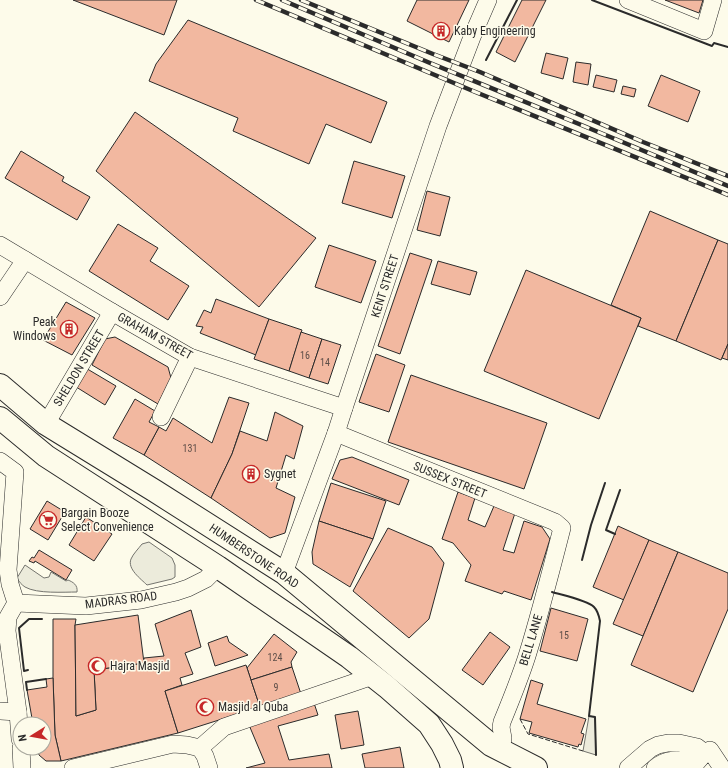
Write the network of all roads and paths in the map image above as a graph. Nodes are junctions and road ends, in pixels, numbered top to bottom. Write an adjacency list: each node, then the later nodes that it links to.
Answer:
1 (488, 0): 10 (street, KENT STREET)
2 (628, 0): 3 (street)
3 (713, 0)
4 (0, 245): 5 (street, GRAHAM STREET)
5 (25, 260): 6 (street); 7 (street, GRAHAM STREET)
6 (0, 297)
7 (112, 312): 8 (street, GRAHAM STREET); 13 (street, SHELDON STREET)
8 (190, 357): 10 (street, GRAHAM STREET); 12 (street)
9 (0, 385): 13 (main road, HUMBERSTONE ROAD)
10 (344, 408): 14 (street, KENT STREET)
11 (0, 418): 18 (main road)
12 (161, 418)
13 (46, 424): 16 (main road, HUMBERSTONE ROAD)
14 (336, 433): 17 (street, SUSSEX STREET); 19 (street, KENT STREET)
15 (0, 461): 20 (street)
16 (155, 491): 18 (main road); 19 (main road, HUMBERSTONE ROAD)
17 (562, 528): 27 (street, BELL LANE)
18 (218, 567): 20 (street, MADRAS ROAD); 21 (main road)
19 (284, 574): 21 (main road); 27 (main road, HUMBERSTONE ROAD)
20 (16, 603): 24 (street)
21 (349, 657): 22 (main road)
22 (373, 676): 26 (street); 33 (main road)
23 (0, 711): 24 (street)
24 (18, 712): 25 (street)
25 (18, 716)
26 (200, 748): 31 (street); 32 (street)
27 (501, 750): 34 (main road, HUMBERSTONE ROAD)
28 (705, 753): 35 (street); 36 (street); 37 (street)
29 (21, 756): 30 (street)
30 (22, 768)
31 (73, 768)
32 (209, 768)
33 (452, 768)
34 (536, 768)
35 (628, 768)
36 (655, 768)
37 (722, 768)

